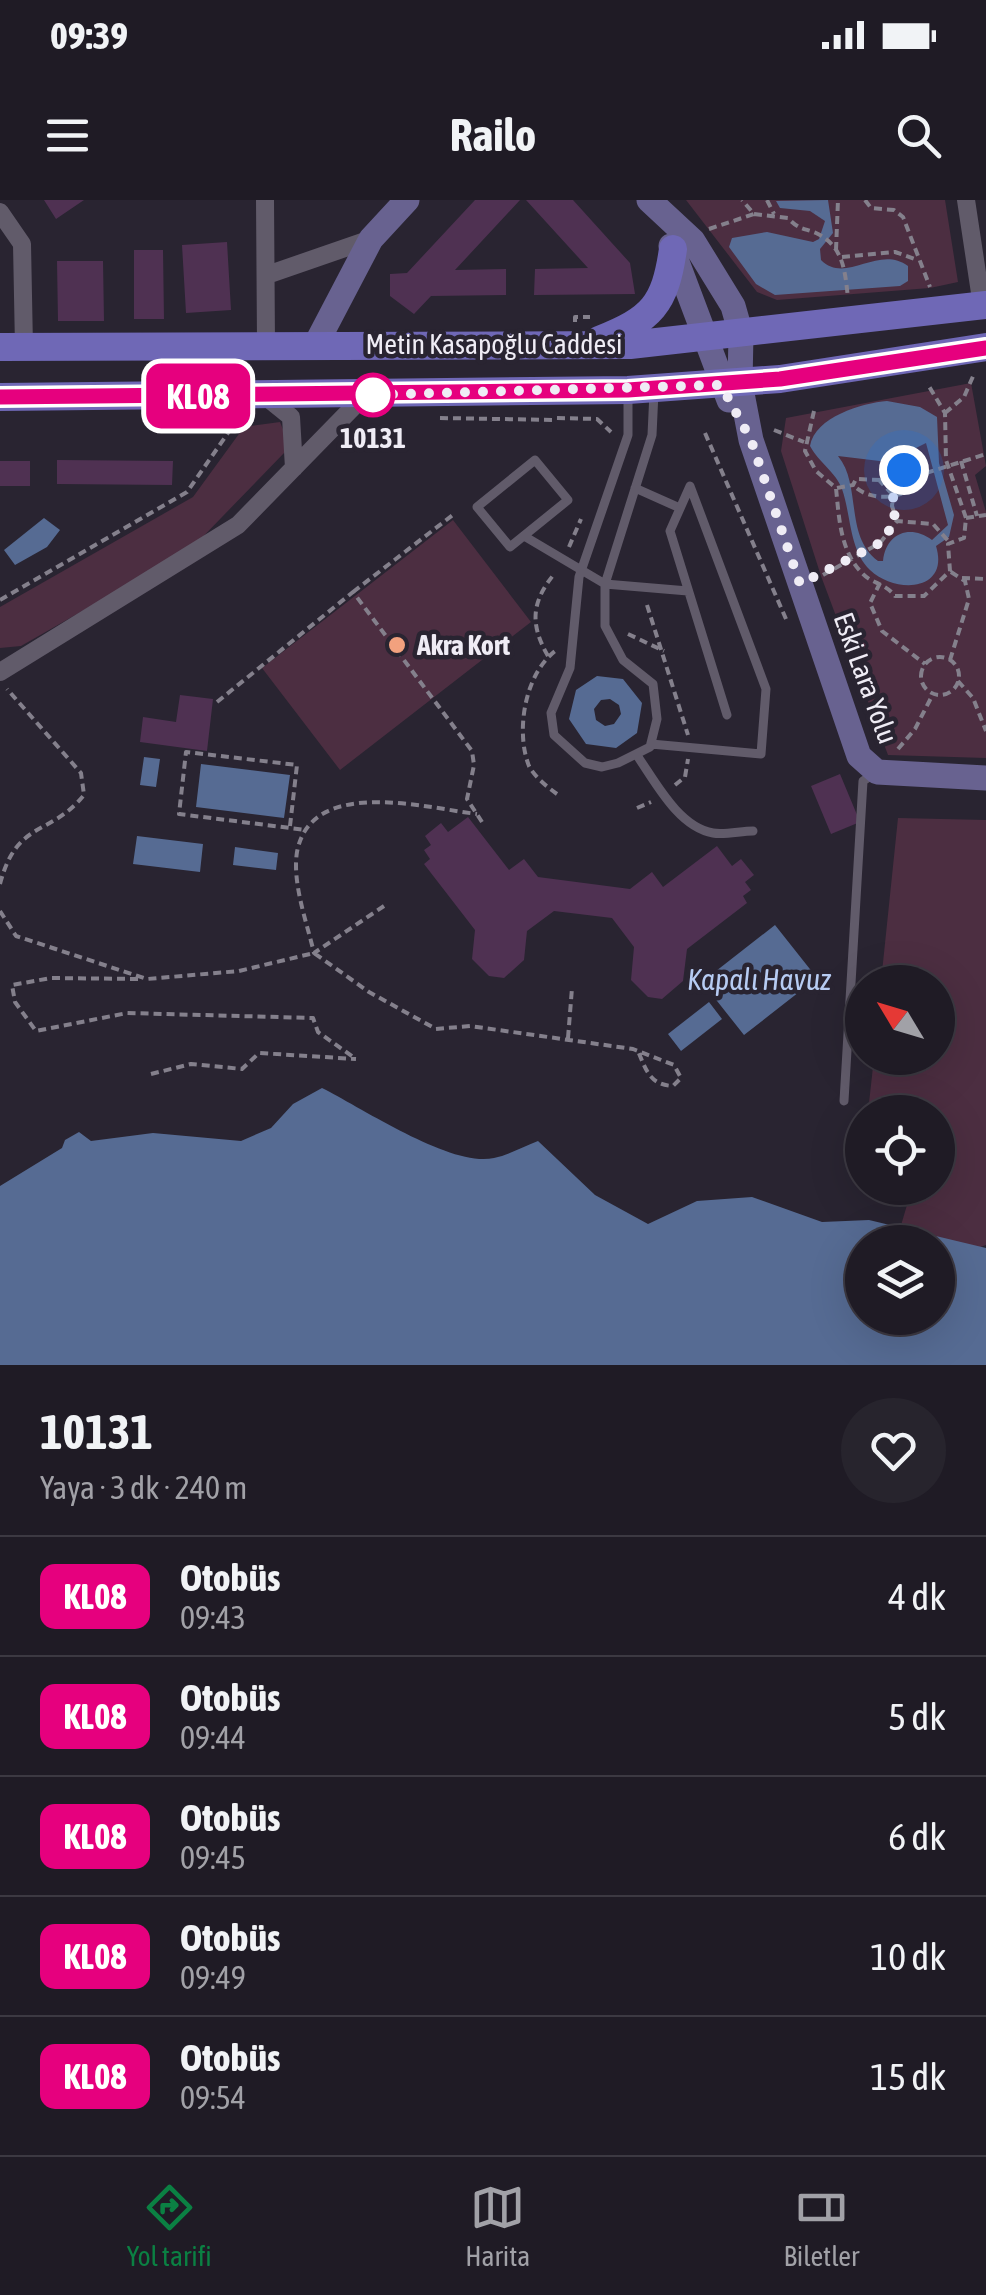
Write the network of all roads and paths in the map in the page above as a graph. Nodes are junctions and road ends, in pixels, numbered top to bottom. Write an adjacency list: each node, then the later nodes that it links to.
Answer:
1 (265, 200): 18 (street)
2 (408, 200): 13 (street)
3 (647, 200): 15 (street, Eski Lara Yolu); 24 (street)
4 (742, 200): 10 (path)
5 (767, 200): 11 (path)
6 (838, 200): 14 (path)
7 (864, 200): 17 (path)
8 (966, 200): 21 (street)
9 (0, 212): 29 (street)
10 (754, 214): 11 (path); 12 (path)
11 (774, 214): 14 (path)
12 (700, 231)
13 (372, 239): 18 (street); 27 (street)
14 (834, 248): 16 (path)
15 (672, 249): 25 (street, Eski Lara Yolu); 28 (main road)
16 (842, 257): 17 (path); 19 (path)
17 (918, 260): 20 (path)
18 (267, 275): 26 (street)
19 (847, 292)
20 (936, 295)
21 (984, 306): 24 (main road, Metin Kasapoğlu Caddesi)
22 (591, 316): 23 (path)
23 (575, 317)
24 (740, 334): 25 (main road, Metin Kasapoğlu Caddesi); 32 (street)
25 (706, 337): 28 (main road, Metin Kasapoğlu Caddesi); 32 (street, Eski Lara Yolu)
26 (266, 343): 27 (main road, Metin Kasapoğlu Caddesi); 29 (main road, Metin Kasapoğlu Caddesi)
27 (316, 344): 28 (main road, Metin Kasapoğlu Caddesi)
28 (584, 345)
29 (12, 347)
30 (980, 360): 32 (main road, Metin Kasapoğlu Caddesi); 39 (path)
31 (926, 383): 39 (path)
32 (731, 384): 33 (main road, Metin Kasapoğlu Caddesi); 41 (street, Eski Lara Yolu)
33 (641, 390): 34 (main road, Metin Kasapoğlu Caddesi); 52 (lane); 66 (lane)
34 (365, 395): 35 (main road, Metin Kasapoğlu Caddesi); 47 (street)
35 (264, 396): 36 (main road, Metin Kasapoğlu Caddesi); 47 (street)
36 (0, 397)
37 (814, 411): 42 (path)
38 (558, 413): 43 (path)
39 (944, 413): 46 (path)
40 (240, 416): 75 (path)
41 (762, 435): 42 (path); 72 (street, Eski Lara Yolu)
42 (804, 442): 53 (path)
43 (613, 447)
44 (986, 454): 45 (path)
45 (961, 461): 46 (path); 59 (path)
46 (948, 464): 48 (path); 60 (path)
47 (294, 468): 79 (street)
48 (926, 472): 49 (path); 54 (path)
49 (896, 476): 50 (path); 54 (path)
50 (878, 479): 51 (path); 54 (path)
51 (853, 485): 53 (path); 54 (path)
52 (634, 488): 55 (lane); 71 (lane)
53 (836, 488): 65 (path)
54 (892, 494): 61 (path)
55 (680, 508): 73 (lane); 86 (lane)
56 (585, 511): 64 (path)
57 (454, 514): 74 (path)
58 (986, 515): 59 (path)
59 (978, 516): 60 (path)
60 (966, 518): 63 (path)
61 (896, 521): 63 (path); 65 (path)
62 (524, 536): 62 (lane); 64 (lane)
63 (951, 544): 67 (path)
64 (564, 559): 66 (lane); 76 (path)
65 (853, 559): 70 (path); 72 (path)
66 (582, 569): 71 (lane); 87 (lane)
67 (950, 571): 68 (path); 70 (path)
68 (962, 578): 69 (path); 77 (path)
69 (986, 579)
70 (880, 583): 78 (path)
71 (606, 584): 73 (lane); 86 (lane)
72 (800, 584): 88 (street, Eski Lara Yolu)
73 (688, 590): 84 (lane)
74 (353, 592): 83 (path); 90 (path)
75 (0, 600)
76 (548, 656)
77 (950, 660): 78 (path); 80 (path)
78 (925, 664): 82 (path)
79 (0, 672)
80 (958, 680): 82 (path); 85 (path)
81 (0, 683): 95 (path)
82 (933, 694): 88 (path)
83 (217, 702)
84 (727, 715)
85 (986, 731)
86 (650, 744): 87 (lane)
87 (636, 754): 94 (lane)
88 (885, 763): 89 (street, Eski Lara Yolu); 104 (lane)
89 (986, 778)
90 (477, 814): 91 (path); 93 (path)
91 (482, 822)
92 (290, 826): 92 (path); 93 (path)
93 (306, 830): 98 (path)
94 (753, 830)
95 (0, 884)
96 (384, 906): 98 (path)
97 (0, 910): 99 (path)
98 (314, 953): 99 (path); 101 (path)
99 (146, 979): 103 (path)
100 (572, 988): 101 (path)
101 (568, 1039): 102 (path)
102 (638, 1051): 102 (path)
103 (151, 1074)
104 (844, 1101)

